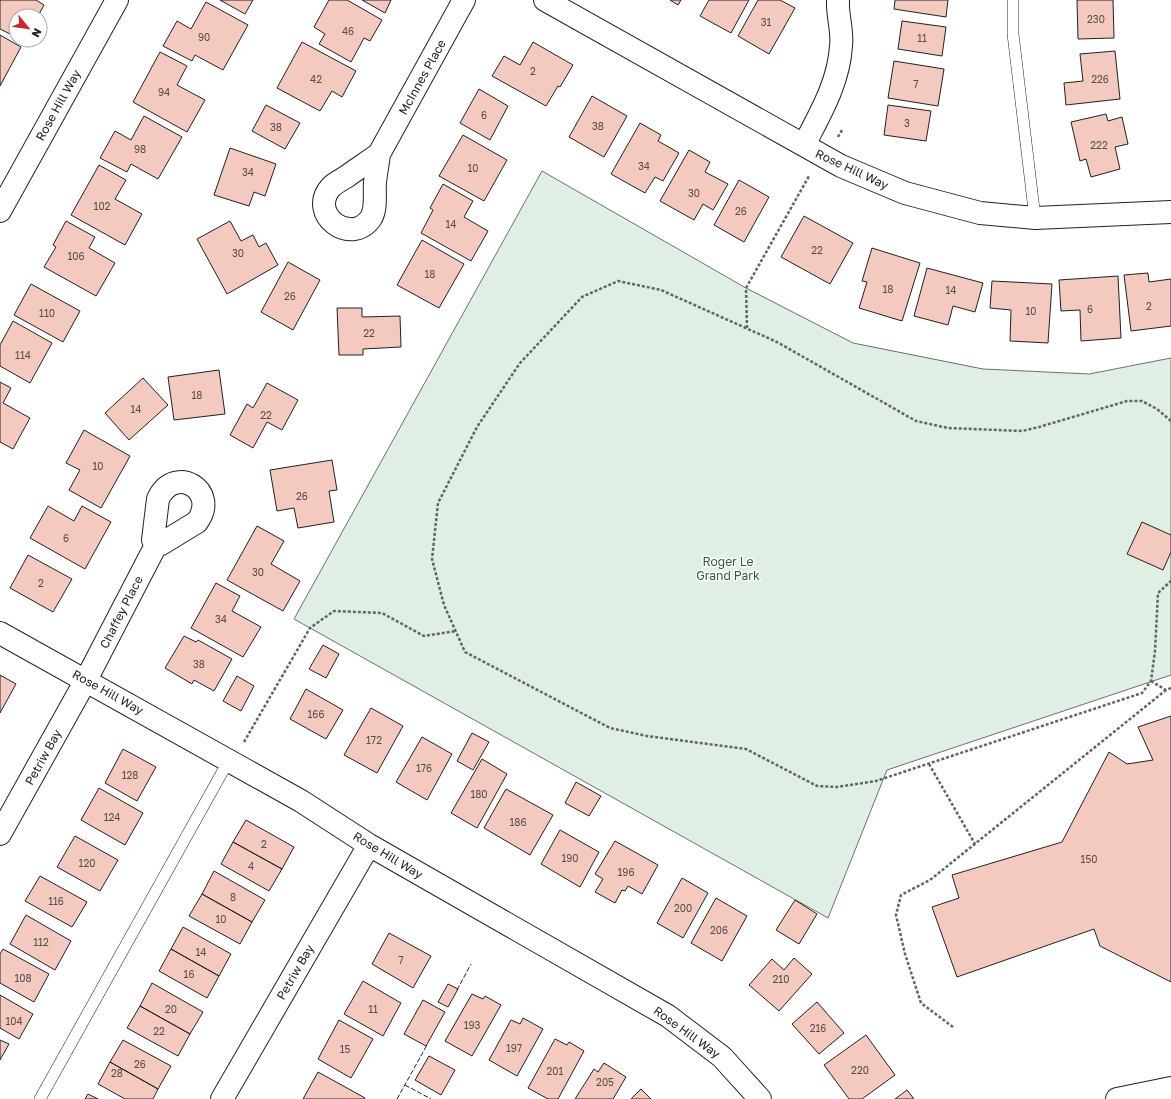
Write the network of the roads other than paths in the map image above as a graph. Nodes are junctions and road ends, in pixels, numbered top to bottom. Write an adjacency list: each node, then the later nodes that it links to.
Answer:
1 (117, 0): 8 (street, Rose Hill Way)
2 (464, 0): 7 (street, McInnes Place)
3 (545, 0): 6 (street, Rose Hill Way)
4 (838, 0): 6 (street)
5 (1013, 0): 10 (lane)
6 (804, 145): 10 (street, Rose Hill Way)
7 (379, 154)
8 (0, 211)
9 (1171, 212): 10 (street, Rose Hill Way)
10 (1035, 218)
11 (156, 545): 13 (street, Chaffey Place)
12 (0, 632): 13 (street, Rose Hill Way)
13 (86, 680): 14 (street, Rose Hill Way); 15 (street, Petriw Bay)
14 (229, 760): 16 (street, Rose Hill Way); 18 (lane)
15 (0, 834)
16 (369, 845): 19 (street, Petriw Bay); 20 (street, Rose Hill Way)
17 (1171, 1088): 21 (street)
18 (40, 1099)
19 (222, 1099)
20 (760, 1099)
21 (1117, 1099)

